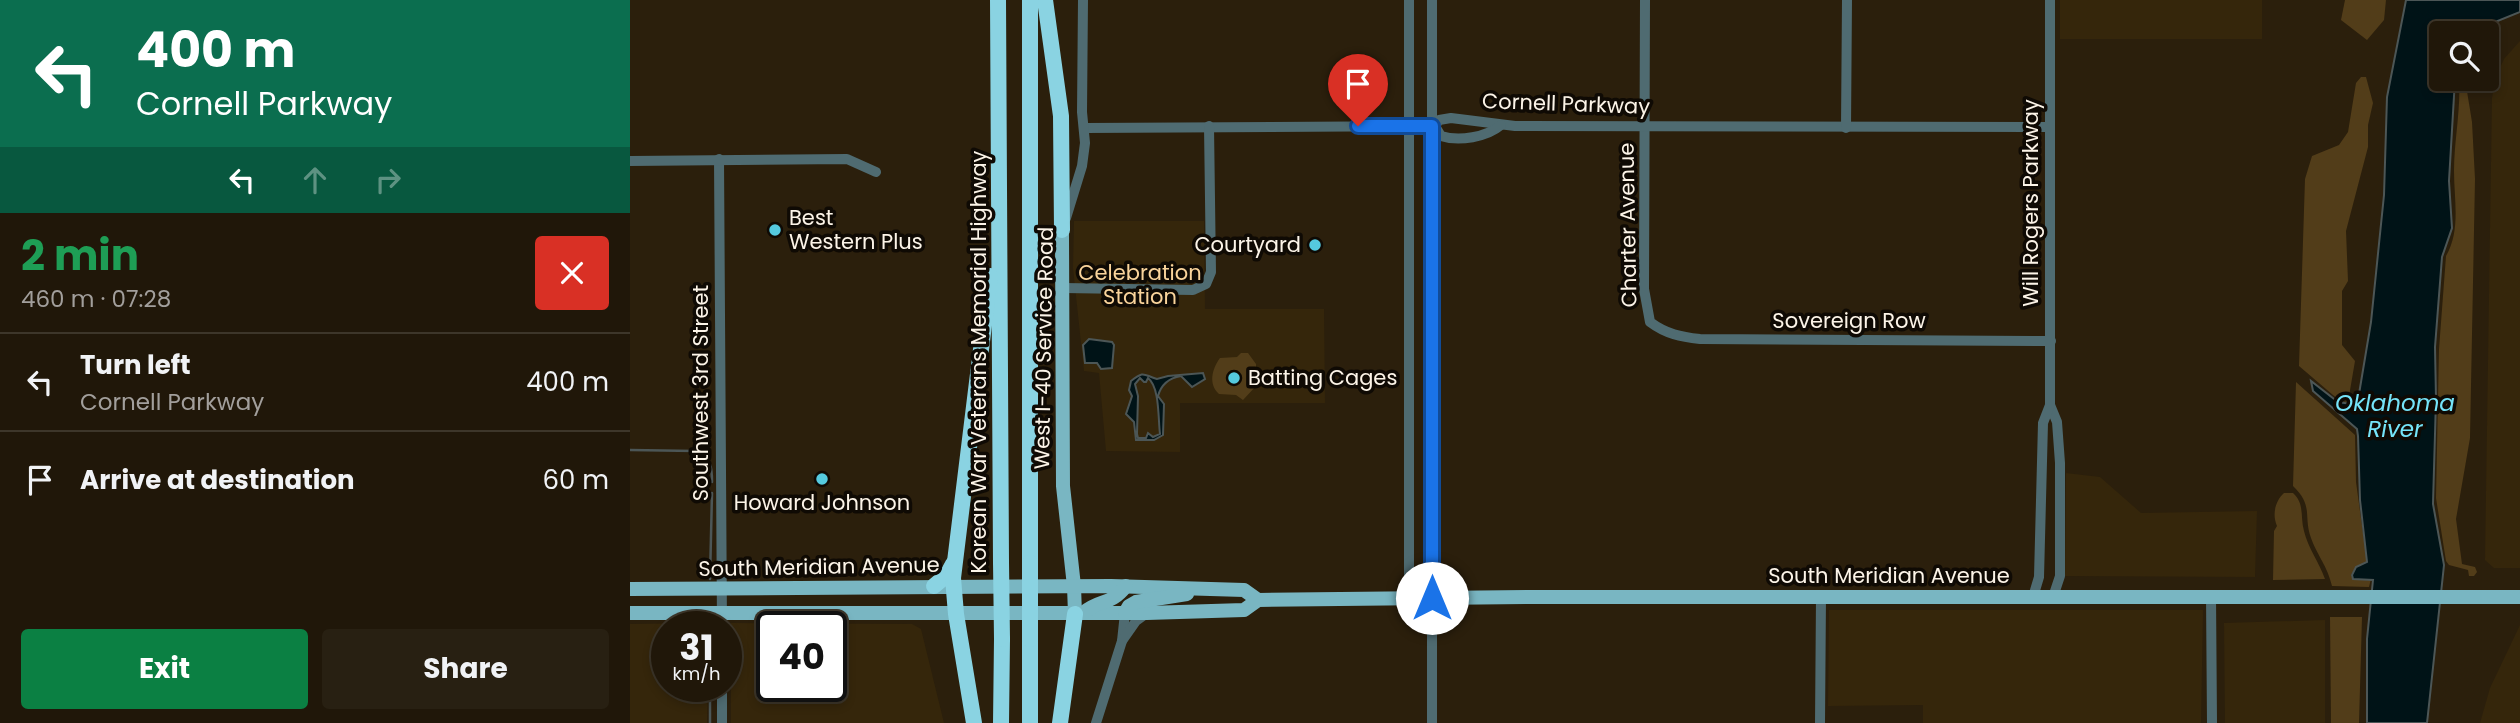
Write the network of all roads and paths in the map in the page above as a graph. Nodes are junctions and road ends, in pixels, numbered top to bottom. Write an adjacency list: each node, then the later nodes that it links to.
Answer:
1 (998, 0): 21 (highway, Korean War Veterans Memorial Highway)
2 (1030, 0): 66 (highway, bridge)
3 (1045, 0): 22 (highway)
4 (1083, 0): 16 (street, West I-40 Service Road)
5 (1409, 0): 12 (street)
6 (1432, 0): 13 (street)
7 (1645, 0): 14 (street, Charter Avenue)
8 (1847, 0): 17 (street)
9 (2050, 0): 15 (street, Will Rogers Parkway)
10 (1501, 125): 13 (street, Cornell Parkway); 13 (street); 14 (street, Cornell Parkway)
11 (1209, 126): 12 (street, Cornell Parkway); 16 (street, Cornell Parkway); 23 (street)
12 (1409, 126): 13 (street, Cornell Parkway); 31 (street)
13 (1434, 126): 32 (street)
14 (1646, 126): 17 (street, Cornell Parkway); 24 (street, Charter Avenue)
15 (2050, 127): 17 (street, Cornell Parkway); 25 (street, Will Rogers Parkway)
16 (1085, 128): 22 (street, West I-40 Service Road)
17 (1846, 128)
18 (719, 159): 19 (street); 20 (street); 42 (street, Southwest 3rd Street)
19 (630, 161)
20 (876, 172)
21 (998, 204): 33 (highway); 65 (highway, Korean War Veterans Memorial Highway, bridge)
22 (1062, 230): 23 (main road, West I-40 Service Road)
23 (1063, 288): 34 (main road, West I-40 Service Road)
24 (1650, 323): 25 (street, Sovereign Row)
25 (2051, 341): 26 (street, Will Rogers Parkway)
26 (2050, 405): 27 (street, Will Rogers Parkway); 28 (street, Will Rogers Parkway)
27 (2040, 477): 28 (street); 29 (street, Will Rogers Parkway)
28 (2060, 477): 30 (street, Will Rogers Parkway)
29 (2040, 508): 30 (street); 46 (street, Will Rogers Parkway)
30 (2059, 509): 47 (street, Will Rogers Parkway)
31 (1409, 536): 32 (street); 49 (street)
32 (1432, 536): 50 (street)
33 (955, 559): 35 (highway); 36 (highway)
34 (1072, 562): 37 (main road, West I-40 Service Road); 38 (main road)
35 (934, 586): 36 (main road, South Meridian Avenue); 40 (main road, South Meridian Avenue)
36 (953, 586): 37 (main road, South Meridian Avenue); 58 (highway)
37 (1074, 586): 38 (main road, South Meridian Avenue); 59 (main road, West I-40 Service Road)
38 (1111, 586): 39 (main road, South Meridian Avenue)
39 (1126, 586): 43 (main road, South Meridian Avenue); 59 (main road)
40 (831, 587): 42 (main road, South Meridian Avenue); 53 (main road)
41 (630, 589): 42 (main road, South Meridian Avenue)
42 (722, 589): 52 (street, Southwest 3rd Street)
43 (1201, 589): 51 (main road, South Meridian Avenue); 55 (main road)
44 (2211, 595): 47 (main road, South Meridian Avenue); 48 (main road, South Meridian Avenue); 71 (street)
45 (1821, 597): 46 (main road, South Meridian Avenue); 50 (main road, South Meridian Avenue); 70 (street)
46 (2033, 597): 47 (main road, South Meridian Avenue)
47 (2053, 597)
48 (2520, 597)
49 (1409, 598): 50 (main road, South Meridian Avenue); 51 (main road, South Meridian Avenue)
50 (1432, 598): 69 (street)
51 (1258, 600): 56 (main road, South Meridian Avenue)
52 (722, 611)
53 (834, 611)
54 (630, 613): 60 (main road, South Meridian Avenue)
55 (1125, 613): 56 (main road, South Meridian Avenue); 59 (main road, South Meridian Avenue); 61 (street)
56 (1147, 613): 61 (street)
57 (847, 614): 58 (main road, South Meridian Avenue)
58 (956, 614): 59 (main road, South Meridian Avenue); 64 (highway)
59 (1078, 614): 67 (highway)
60 (651, 615)
61 (1122, 641): 68 (street)
62 (722, 702): 63 (street)
63 (722, 723)
64 (974, 723)
65 (1001, 723)
66 (1030, 723)
67 (1060, 723)
68 (1096, 723)
69 (1432, 723)
70 (1820, 723)
71 (2212, 723)

